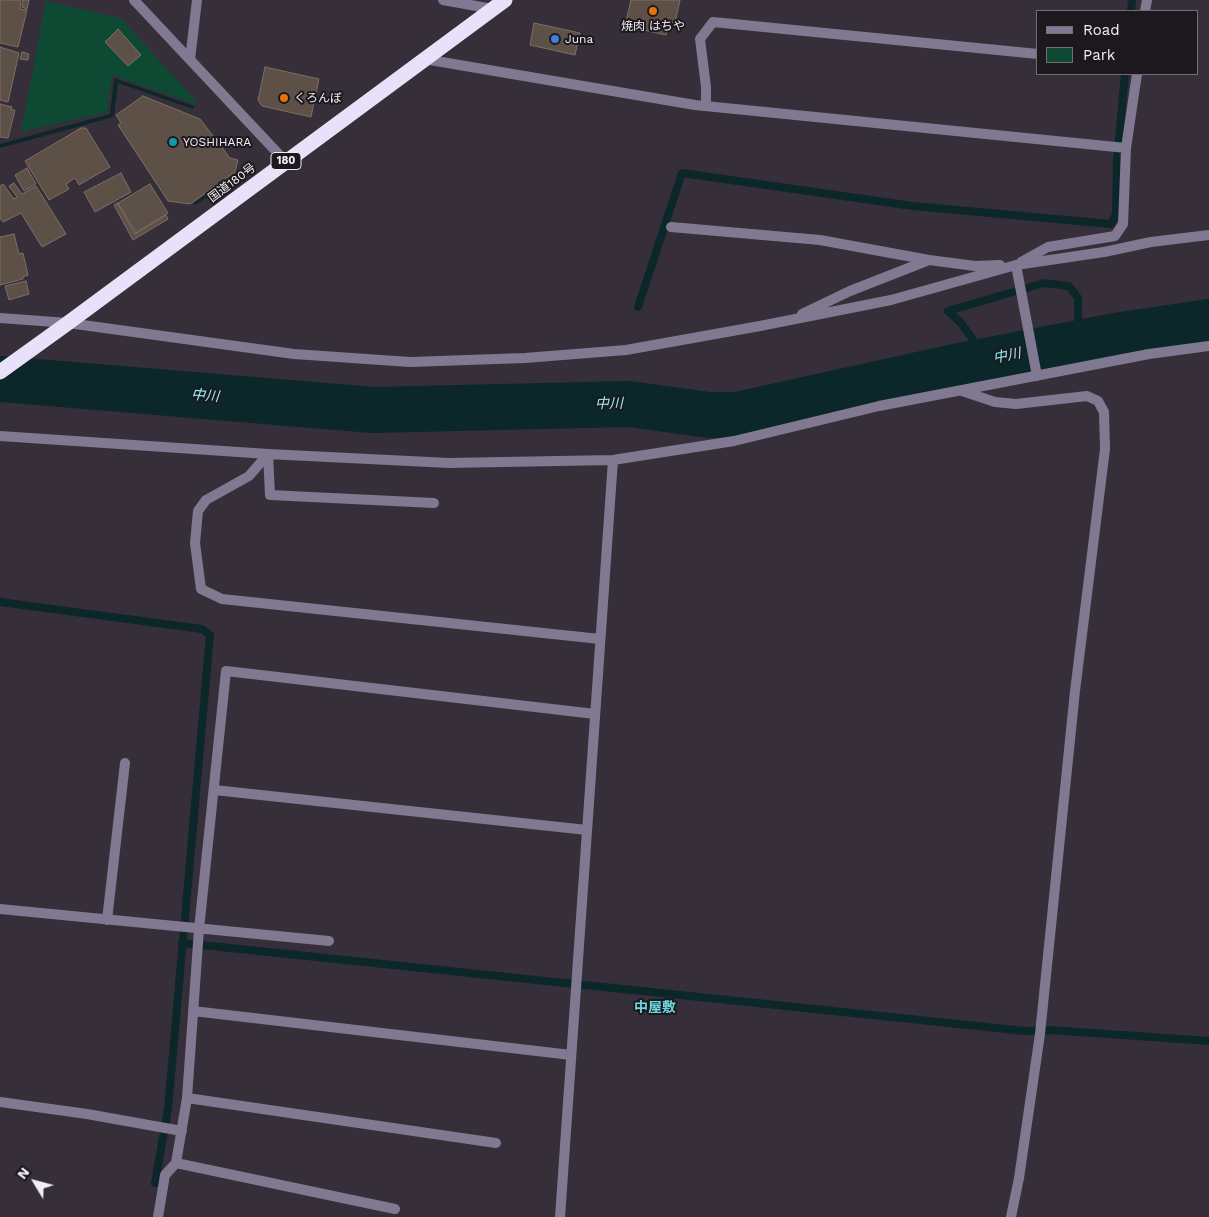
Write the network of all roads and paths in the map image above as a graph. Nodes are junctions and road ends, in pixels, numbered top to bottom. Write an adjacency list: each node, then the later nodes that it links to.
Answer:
1 (134, 0): 6 (street)
2 (198, 0): 6 (street)
3 (443, 0): 4 (street)
4 (499, 4): 7 (highway, 国道180号 / 180)
5 (1036, 54): 9 (street)
6 (190, 60): 11 (street)
7 (424, 60): 9 (street); 11 (highway, 国道180号 / 180)
8 (1136, 75): 10 (street)
9 (706, 106): 10 (street)
10 (1126, 148): 15 (street)
11 (286, 162): 18 (highway, 国道180号 / 180)
12 (671, 227): 14 (street)
13 (1209, 235): 15 (street)
14 (929, 260): 15 (street); 17 (street)
15 (1016, 265): 17 (street); 21 (street)
16 (0, 318): 18 (street)
17 (788, 320): 18 (street)
18 (68, 323): 20 (highway, 国道180号 / 180)
19 (1209, 346): 21 (street)
20 (0, 372)
21 (1037, 376): 22 (street)
22 (961, 390): 25 (street); 46 (street)
23 (0, 436): 24 (street)
24 (268, 454): 25 (street); 26 (street); 27 (street)
25 (613, 460): 27 (street)
26 (434, 503)
27 (600, 639): 28 (street)
28 (595, 714): 30 (street); 31 (street)
29 (125, 763): 33 (street)
30 (214, 790): 31 (street); 34 (street)
31 (587, 830): 37 (street)
32 (0, 909): 33 (street)
33 (107, 920): 34 (street)
34 (192, 931): 35 (street); 36 (street)
35 (329, 941)
36 (193, 1011): 37 (street); 38 (street)
37 (571, 1055): 45 (street)
38 (187, 1098): 40 (street); 41 (street)
39 (0, 1102): 40 (street)
40 (182, 1131): 42 (street)
41 (496, 1143)
42 (176, 1163): 43 (street); 44 (street)
43 (396, 1209)
44 (158, 1217)
45 (560, 1217)
46 (1011, 1217)

